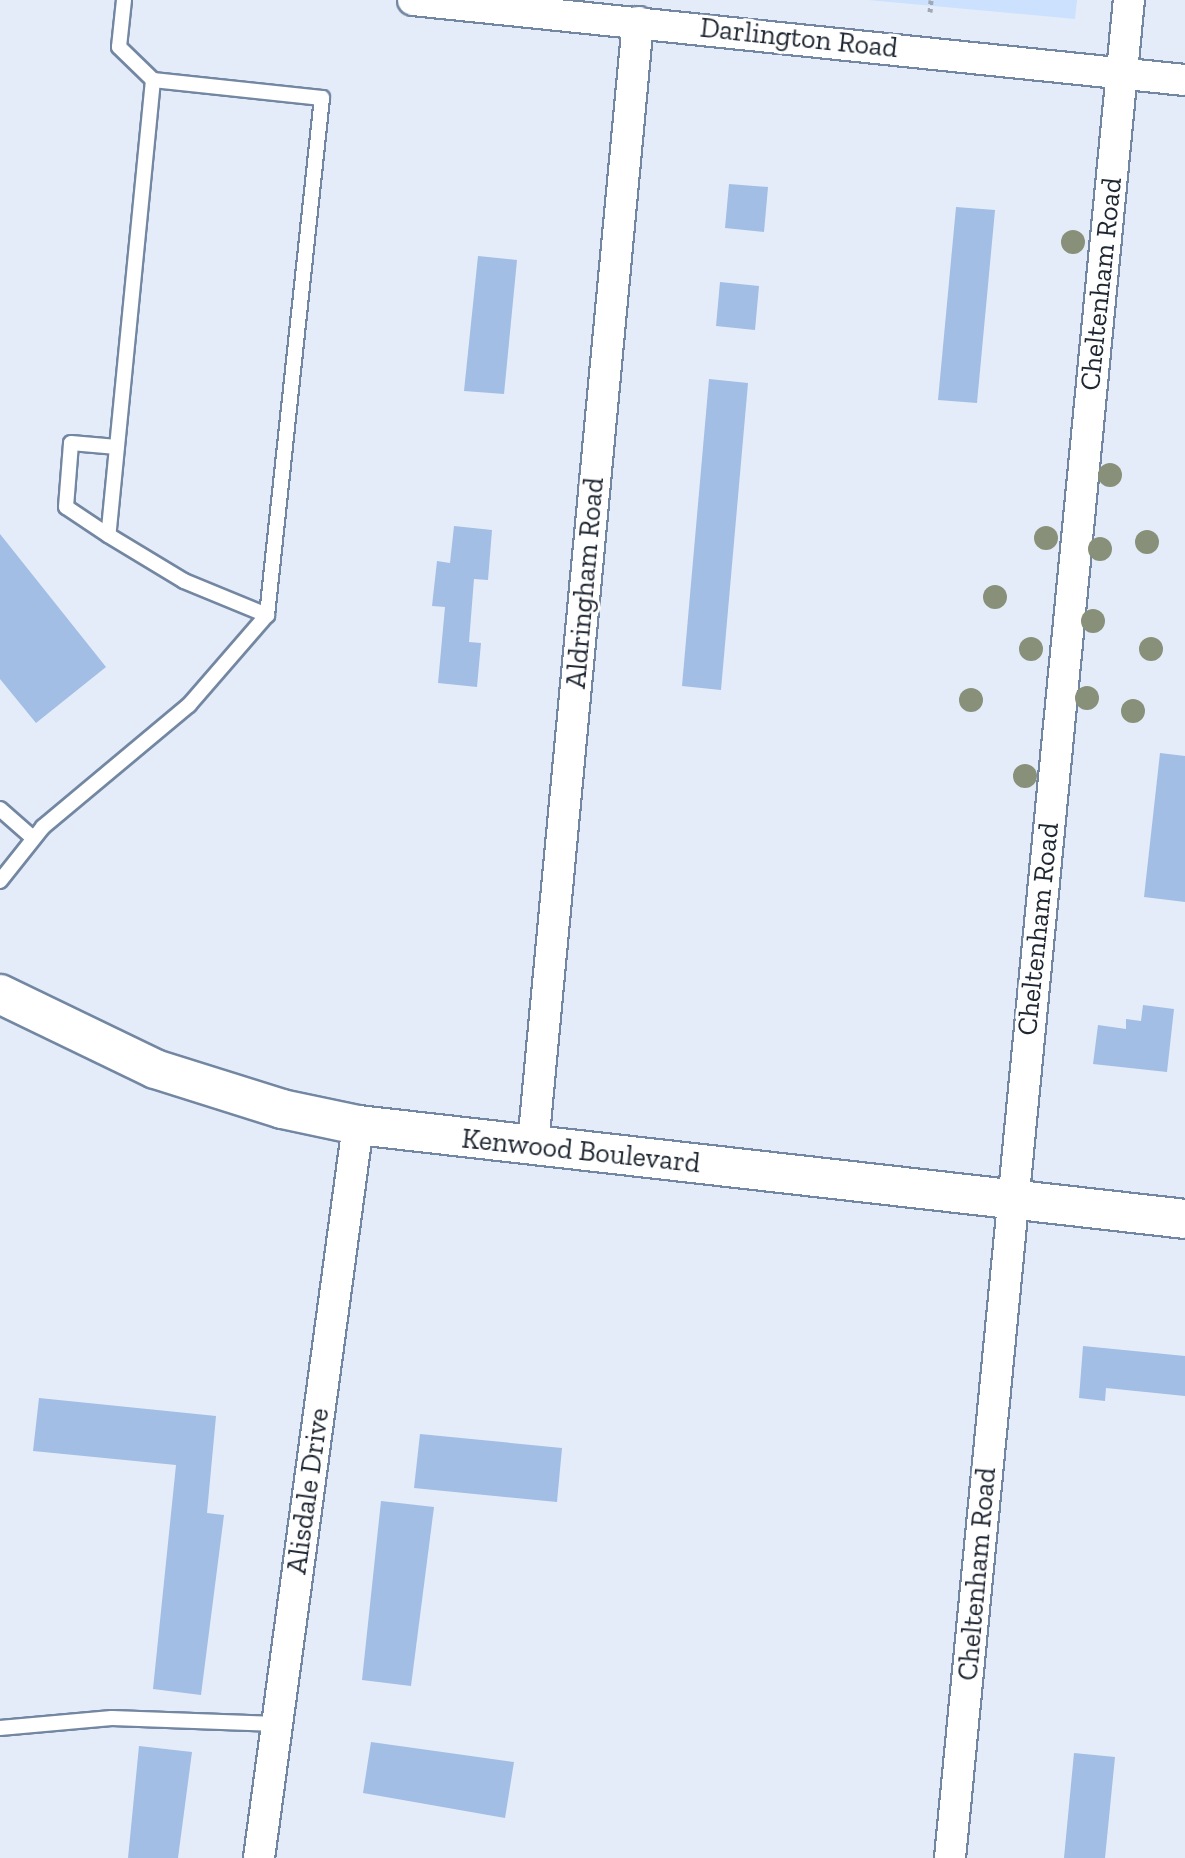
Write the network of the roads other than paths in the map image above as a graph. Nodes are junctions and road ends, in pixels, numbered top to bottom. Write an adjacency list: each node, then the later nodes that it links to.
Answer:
1 (124, 0): 6 (lane)
2 (1129, 0): 5 (street, Cheltenham Road)
3 (429, 1): 4 (street, Darlington Road)
4 (638, 22): 5 (street, Darlington Road); 16 (street, Aldringham Road)
5 (1121, 72): 7 (street, Darlington Road); 17 (street, Cheltenham Road)
6 (153, 80): 8 (lane); 10 (lane)
7 (1185, 80)
8 (117, 447): 9 (lane); 9 (lane)
9 (108, 535): 10 (lane)
10 (267, 615): 12 (lane)
11 (0, 809): 12 (lane)
12 (33, 838): 13 (lane)
13 (0, 881)
14 (0, 994): 15 (street, Kenwood Boulevard)
15 (358, 1125): 16 (street, Kenwood Boulevard); 19 (street, Alisdale Drive)
16 (533, 1145): 17 (street, Kenwood Boulevard)
17 (1013, 1201): 18 (street, Kenwood Boulevard); 22 (street, Cheltenham Road)
18 (1185, 1219)
19 (277, 1724): 20 (lane); 21 (street, Alisdale Drive)
20 (0, 1728)
21 (259, 1858)
22 (950, 1858)

